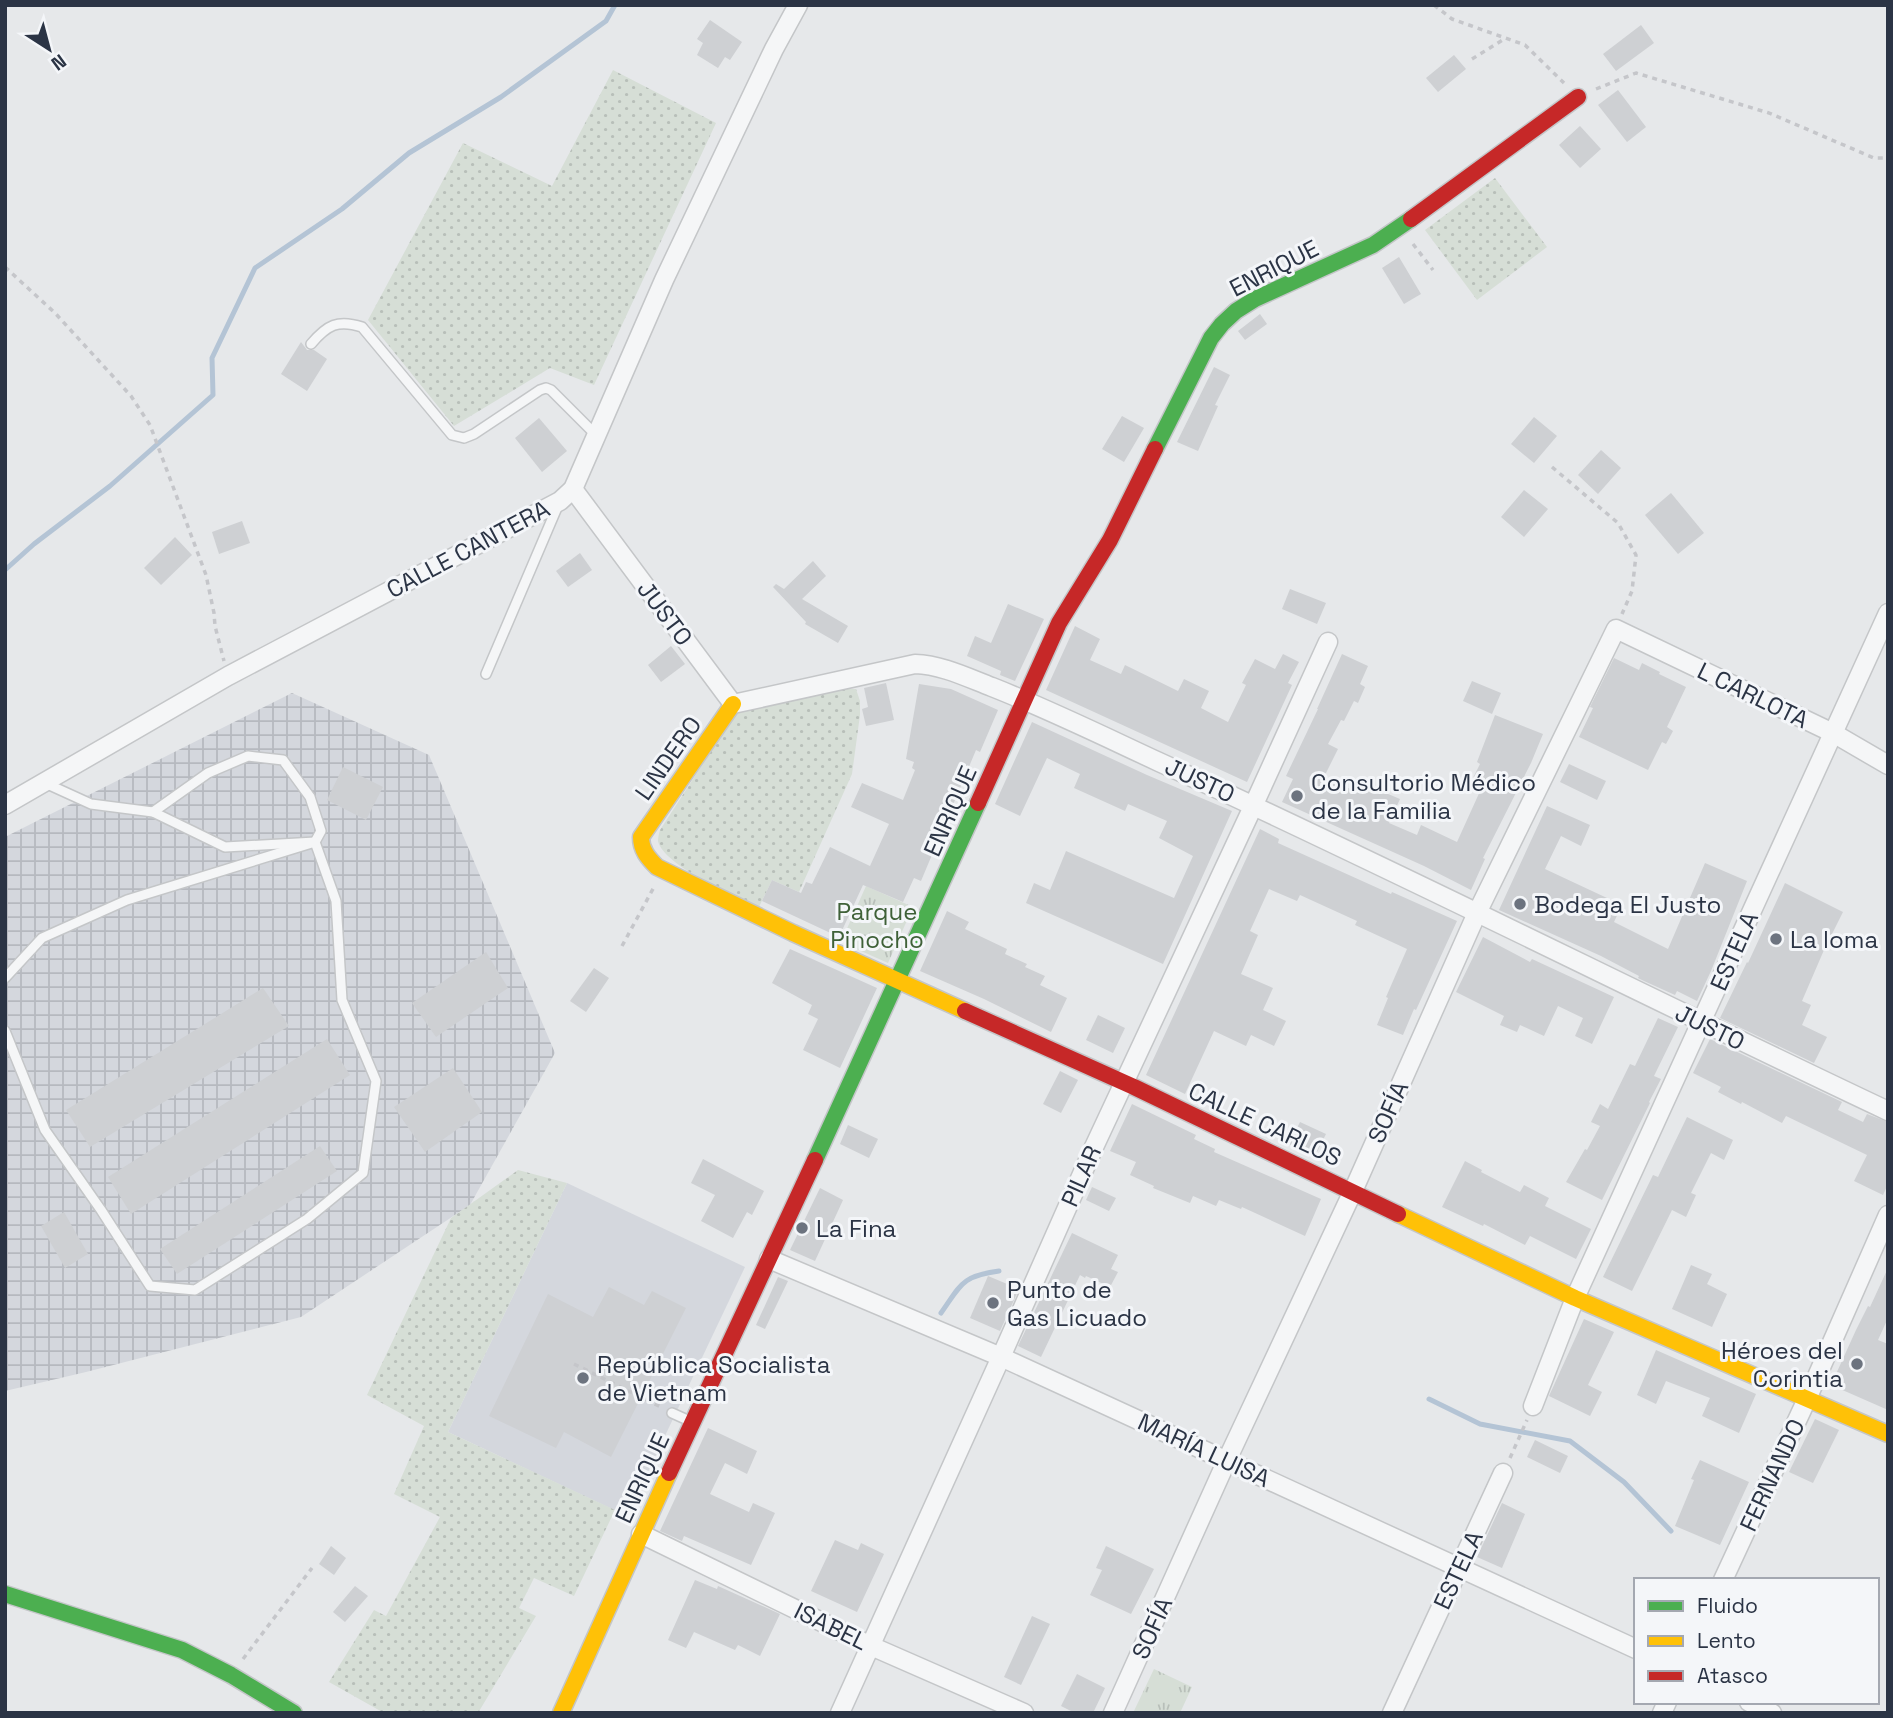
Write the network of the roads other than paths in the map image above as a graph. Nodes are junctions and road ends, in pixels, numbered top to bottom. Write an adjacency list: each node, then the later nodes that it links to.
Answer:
1 (798, 5): 4 (street, CALLE CANTERA)
2 (1578, 97): 10 (street, ENRIQUE)
3 (312, 344): 4 (lane)
4 (596, 435): 5 (street, CALLE CANTERA)
5 (566, 495): 9 (lane); 11 (street, JUSTO); 14 (street, CALLE CANTERA)
6 (1888, 613): 12 (street, ESTELA)
7 (1616, 629): 12 (street, L CARLOTA); 20 (street, SOFÍA)
8 (1328, 642): 16 (street, PILAR)
9 (486, 674)
10 (1024, 700): 11 (street, JUSTO); 16 (street, JUSTO); 22 (street, ENRIQUE)
11 (733, 704): 18 (street, LINDERO)
12 (1833, 733): 13 (street, L CARLOTA); 23 (street, ESTELA)
13 (1887, 765)
14 (44, 783): 15 (street, CALLE CANTERA); 17 (lane)
15 (5, 805)
16 (1254, 805): 20 (street, JUSTO); 25 (street, PILAR)
17 (153, 812): 19 (lane); 19 (lane)
18 (641, 837): 22 (street, CALLE CARLOS)
19 (315, 842): 21 (lane); 24 (lane)
20 (1477, 914): 23 (street, JUSTO); 27 (street, SOFÍA)
21 (5, 978)
22 (898, 981): 25 (street, CALLE CARLOS); 29 (street, ENRIQUE)
23 (1702, 1023): 26 (street, JUSTO); 30 (street, ESTELA)
24 (5, 1031)
25 (1124, 1082): 27 (street, CALLE CARLOS); 31 (street, PILAR)
26 (1888, 1111)
27 (1353, 1191): 30 (street, CALLE CARLOS); 37 (street, SOFÍA)
28 (1888, 1215): 32 (street, FERNANDO)
29 (769, 1259): 31 (street, MARÍA LUISA); 35 (street, ENRIQUE)
30 (1575, 1298): 32 (street, CALLE CARLOS); 33 (street, ESTELA)
31 (1001, 1357): 37 (street, MARÍA LUISA); 43 (street, PILAR)
32 (1807, 1399): 36 (street, CALLE CARLOS); 41 (street, FERNANDO)
33 (1533, 1406)
34 (672, 1413): 35 (lane)
35 (693, 1423): 39 (street, ENRIQUE)
36 (1888, 1434)
37 (1227, 1461): 40 (street, MARÍA LUISA); 50 (street, SOFÍA)
38 (1503, 1473): 40 (street, ESTELA)
39 (641, 1534): 43 (street, ISABEL); 47 (street, ENRIQUE)
40 (1460, 1567): 44 (street, MARÍA LUISA); 51 (street, ESTELA)
41 (1724, 1578)
42 (5, 1594): 46 (street)
43 (871, 1646): 48 (street, PILAR); 49 (street, ISABEL)
44 (1634, 1649)
45 (1753, 1704): 52 (street)
46 (294, 1713)
47 (561, 1713)
48 (839, 1713)
49 (1024, 1713)
50 (1113, 1713)
51 (1392, 1713)
52 (1772, 1713)

